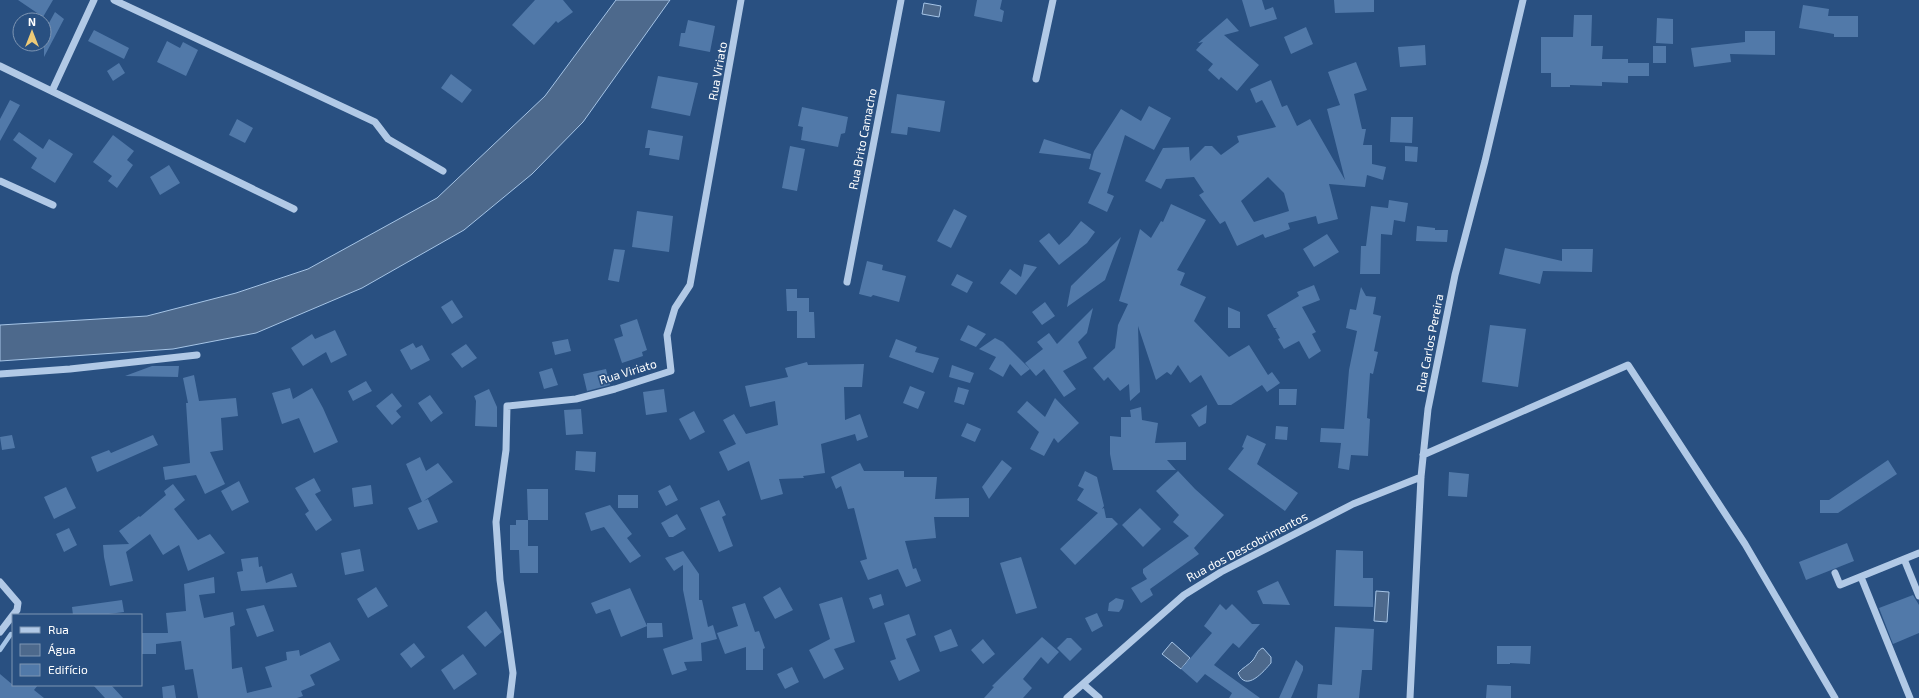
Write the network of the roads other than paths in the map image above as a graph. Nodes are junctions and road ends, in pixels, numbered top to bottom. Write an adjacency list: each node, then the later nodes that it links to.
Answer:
1 (94, 0): 9 (street)
2 (114, 0): 10 (street)
3 (742, 0): 29 (street, Rua Viriato)
4 (901, 0): 14 (street, Rua Brito Camacho)
5 (1053, 0): 8 (street)
6 (1521, 0): 17 (street, Rua Carlos Pereira)
7 (0, 66): 9 (street)
8 (1036, 79)
9 (52, 90): 13 (street)
10 (443, 171)
11 (0, 181): 12 (street)
12 (53, 205)
13 (294, 209)
14 (847, 282)
15 (197, 356): 16 (street)
16 (0, 374)
17 (1423, 455): 18 (street, Rua Carlos Pereira); 33 (street)
18 (1421, 477): 28 (street, Rua dos Descobrimentos); 32 (street, Rua Carlos Pereira)
19 (1919, 553): 20 (street)
20 (1904, 559): 22 (street); 24 (street)
21 (1835, 573): 22 (street)
22 (1861, 577): 34 (street)
23 (0, 582): 25 (street)
24 (1919, 596)
25 (14, 614)
26 (12, 616): 27 (street)
27 (0, 632)
28 (1083, 684): 30 (street, Rua dos Descobrimentos); 31 (street)
29 (510, 698)
30 (1067, 698)
31 (1099, 698)
32 (1410, 698)
33 (1835, 698)
34 (1910, 698)

